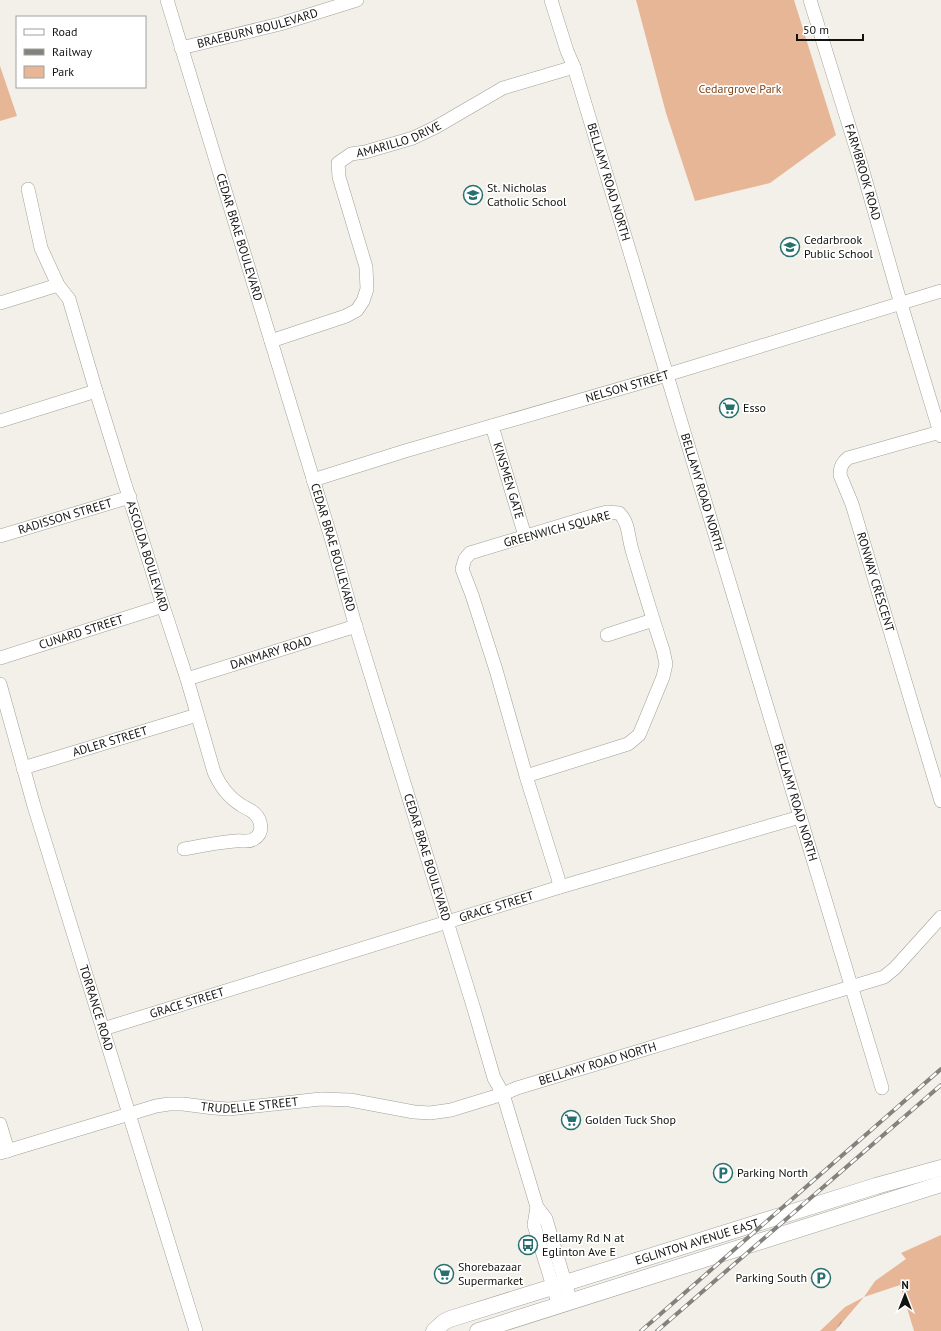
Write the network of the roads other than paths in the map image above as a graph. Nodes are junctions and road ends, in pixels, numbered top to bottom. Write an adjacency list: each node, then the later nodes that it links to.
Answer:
1 (167, 0): 5 (street, CEDAR BRAE BOULEVARD)
2 (357, 0): 5 (street, BRAEBURN BOULEVARD)
3 (551, 0): 6 (street, BELLAMY ROAD NORTH)
4 (810, 0): 11 (street, FARMBROOK ROAD)
5 (181, 48): 12 (street, CEDAR BRAE BOULEVARD)
6 (574, 68): 12 (street, AMARILLO DRIVE); 13 (street, BELLAMY ROAD NORTH)
7 (28, 189): 8 (street, ASCOLDA BOULEVARD)
8 (58, 285): 10 (street); 14 (street, ASCOLDA BOULEVARD)
9 (941, 291): 11 (street, NELSON STREET)
10 (0, 303)
11 (901, 303): 13 (street, NELSON STREET); 17 (street, FARMBROOK ROAD)
12 (270, 340): 18 (street, CEDAR BRAE BOULEVARD)
13 (667, 374): 16 (street, NELSON STREET); 33 (street, BELLAMY ROAD NORTH)
14 (96, 391): 15 (street); 19 (street, ASCOLDA BOULEVARD)
15 (0, 421)
16 (492, 426): 18 (street, NELSON STREET); 21 (street, KINSMEN GATE)
17 (940, 434): 32 (street, RONWAY CRESCENT)
18 (313, 480): 24 (street, CEDAR BRAE BOULEVARD)
19 (130, 497): 20 (street, RADISSON STREET); 22 (street, ASCOLDA BOULEVARD)
20 (0, 536)
21 (525, 536): 23 (street, GREENWICH SQUARE); 31 (street, GREENWICH SQUARE)
22 (163, 606): 26 (street, CUNARD STREET); 27 (street, ASCOLDA BOULEVARD)
23 (653, 620): 25 (street); 31 (street, GREENWICH SQUARE)
24 (356, 626): 27 (street, DANMARY ROAD); 37 (street, CEDAR BRAE BOULEVARD)
25 (607, 635)
26 (0, 658)
27 (187, 679): 29 (street, ASCOLDA BOULEVARD)
28 (0, 684): 30 (street, TORRANCE ROAD)
29 (197, 714): 30 (street, ADLER STREET); 34 (street, ASCOLDA BOULEVARD)
30 (23, 768): 39 (street, TORRANCE ROAD)
31 (526, 776): 35 (street, GREENWICH SQUARE)
32 (941, 801)
33 (800, 817): 35 (street, GRACE STREET); 38 (street, BELLAMY ROAD NORTH)
34 (184, 849)
35 (560, 887): 37 (street, GRACE STREET)
36 (941, 917): 38 (street)
37 (446, 922): 39 (street, GRACE STREET); 41 (street, CEDAR BRAE BOULEVARD)
38 (851, 986): 40 (street, BELLAMY ROAD NORTH); 41 (street, BELLAMY ROAD NORTH)
39 (103, 1028): 42 (street, TORRANCE ROAD)
40 (882, 1088)
41 (503, 1094): 42 (street, TRUDELLE STREET); 47 (street)
42 (130, 1114): 44 (street, TRUDELLE STREET); 49 (street, TORRANCE ROAD)
43 (0, 1124): 44 (street)
44 (4, 1152)
45 (941, 1168): 47 (main road, EGLINTON AVENUE EAST)
46 (941, 1184): 48 (main road, EGLINTON AVENUE EAST)
47 (559, 1285): 48 (street); 50 (main road, EGLINTON AVENUE EAST)
48 (565, 1304): 51 (main road, EGLINTON AVENUE EAST)
49 (196, 1331)
50 (434, 1331)
51 (478, 1331)

